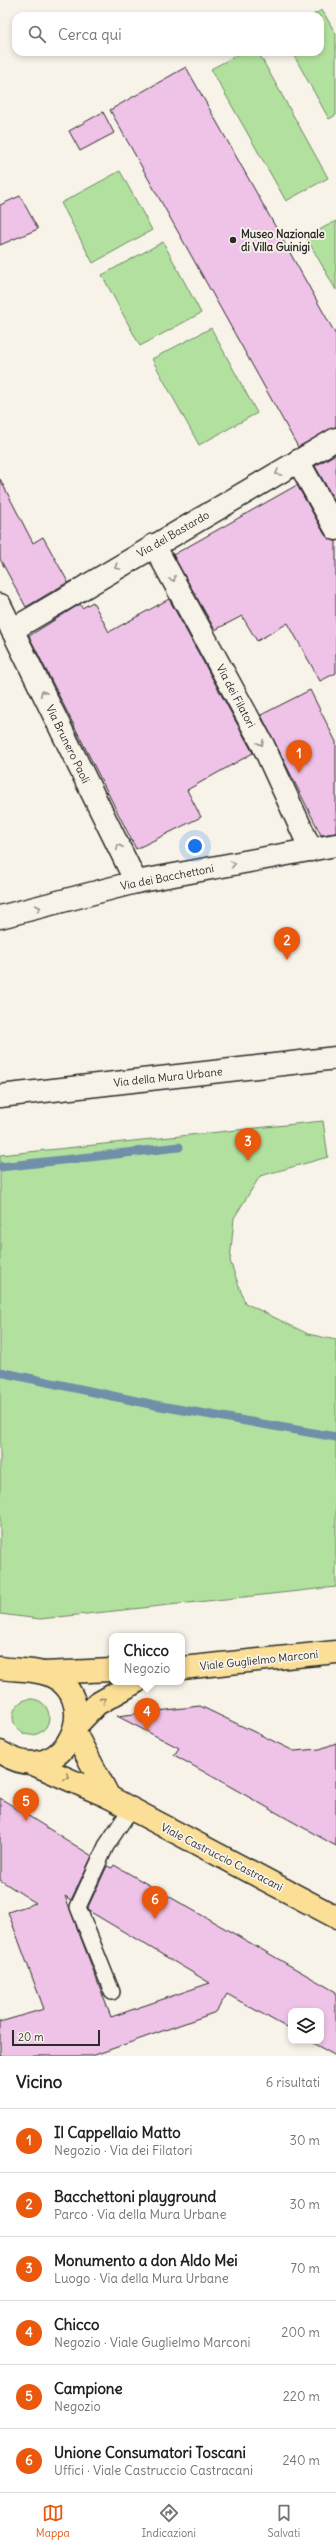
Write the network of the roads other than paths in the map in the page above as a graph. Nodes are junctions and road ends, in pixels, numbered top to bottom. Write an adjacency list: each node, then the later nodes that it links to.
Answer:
1 (336, 439): 2 (street, Via del Bastardo)
2 (298, 461): 3 (street); 4 (street, Via del Bastardo, one-way to 4)
3 (336, 529)
4 (154, 545): 6 (street, Via del Bastardo, one-way to 6); 8 (street, Via dei Filatori, one-way to 8)
5 (0, 605): 6 (street, Via Brunero Paoli)
6 (12, 630): 9 (street, Via Brunero Paoli, one-way to 6)
7 (336, 845): 8 (street, Via dei Bacchettoni)
8 (311, 850): 9 (street, Via dei Bacchettoni, one-way to 8)
9 (136, 882): 10 (street, Via dei Bacchettoni, one-way to 9)
10 (0, 917)
11 (336, 1058): 12 (street, Via della Mura Urbane)
12 (0, 1096)
13 (336, 1652): 15 (main road, Viale Guglielmo Marconi)
14 (0, 1668): 17 (main road)
15 (185, 1668)
16 (109, 1670): 17 (main road)
17 (38, 1672): 18 (main road); 20 (main road)
18 (0, 1683)
19 (131, 1685): 20 (main road, one-way to 19)
20 (75, 1729): 22 (main road); 23 (main road)
21 (0, 1752): 22 (main road, Viale Castruccio Castracani)
22 (31, 1763): 23 (main road, Viale Castruccio Castracani, one-way to 23)
23 (109, 1797): 24 (main road, Viale Castruccio Castracani)
24 (130, 1810): 25 (main road, Viale Castruccio Castracani); 26 (lane)
25 (336, 1917)
26 (112, 1992)

